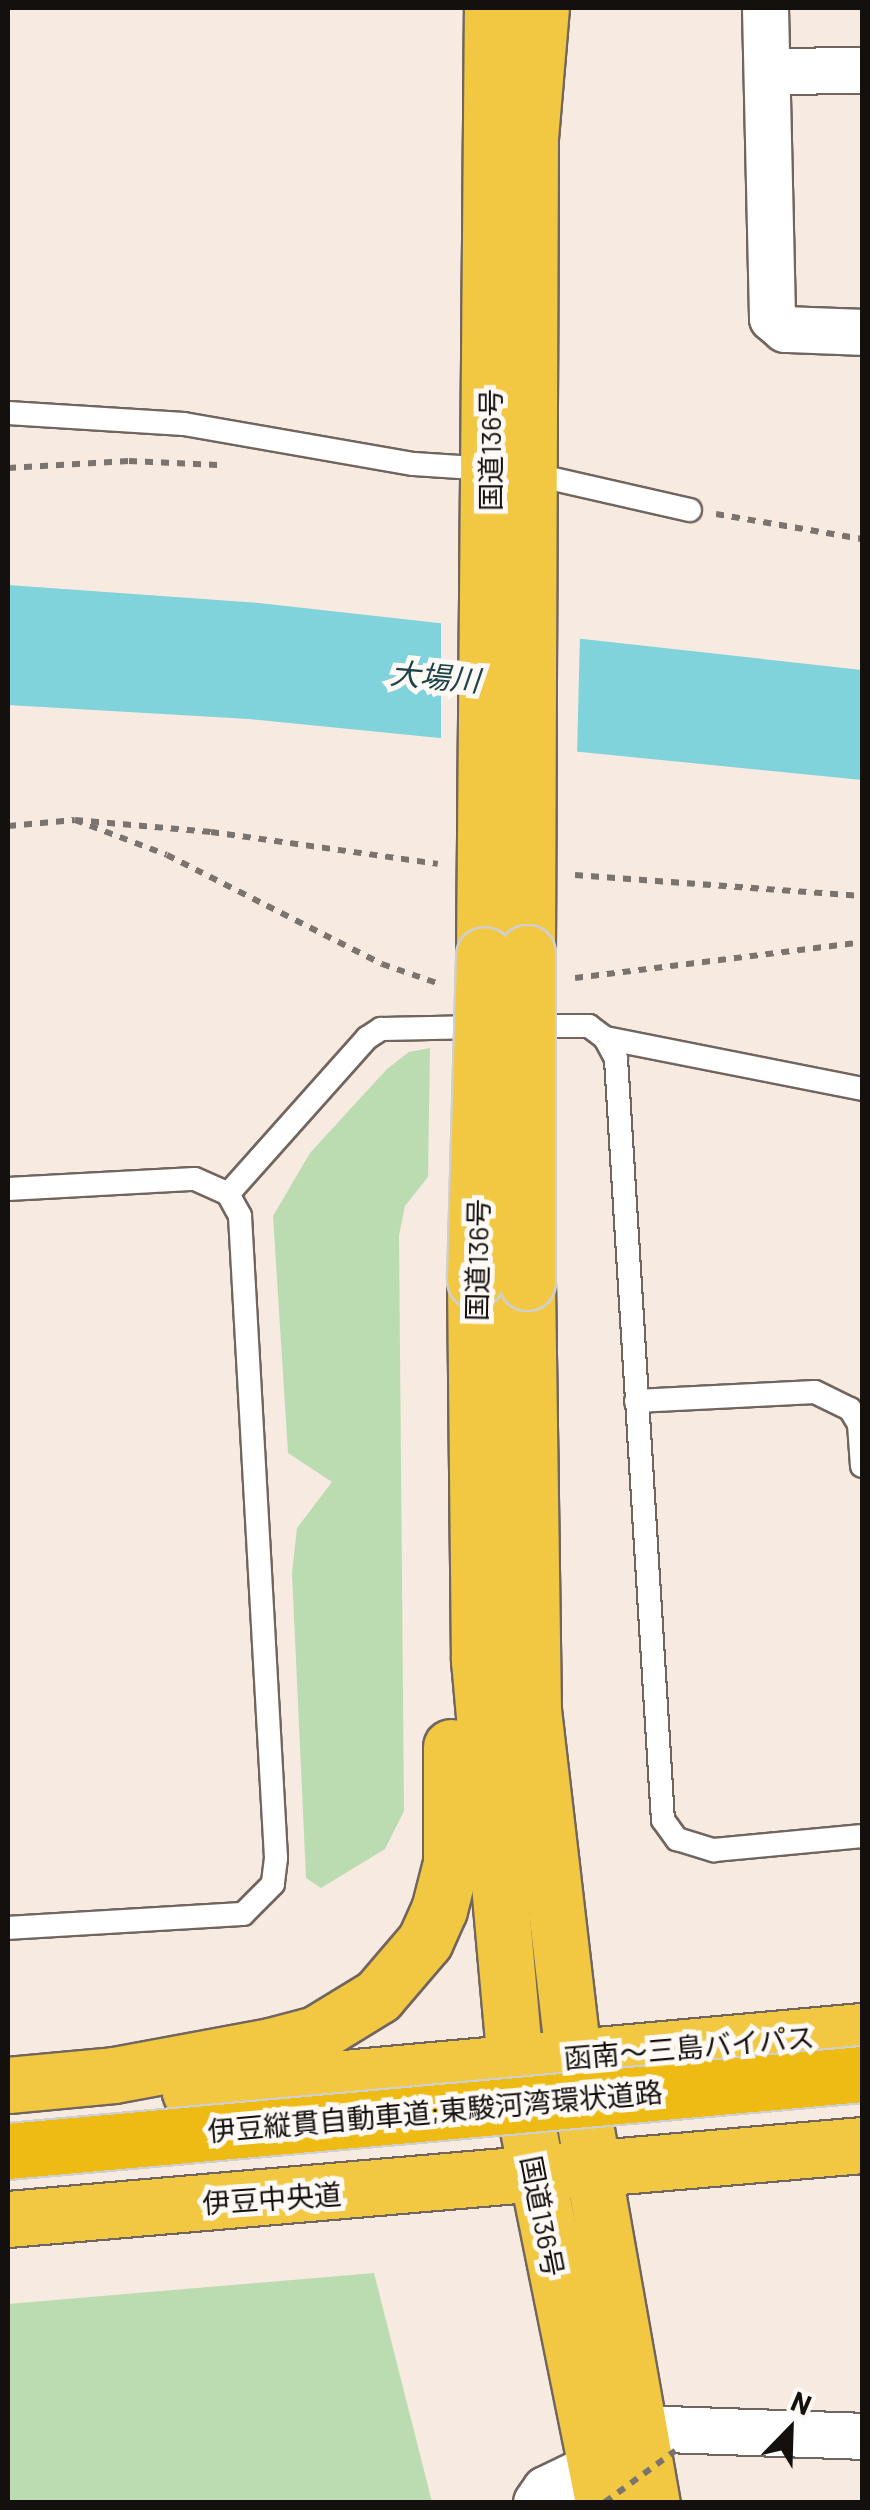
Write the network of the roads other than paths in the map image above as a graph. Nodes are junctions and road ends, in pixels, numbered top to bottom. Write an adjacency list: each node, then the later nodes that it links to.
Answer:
1 (492, 8): 8 (highway, 国道136号)
2 (541, 8): 8 (highway, 国道136号)
3 (765, 8): 5 (street)
4 (862, 70): 5 (street)
5 (768, 71): 6 (street)
6 (862, 332)
7 (8, 413): 8 (lane)
8 (509, 491): 9 (lane); 14 (highway, 国道136号, bridge)
9 (690, 510)
10 (605, 1038): 11 (lane); 13 (lane); 15 (lane)
11 (862, 1089)
12 (8, 1189): 13 (lane)
13 (228, 1194): 20 (lane)
14 (501, 1281): 18 (highway, 国道136号); 22 (highway, 国道136号)
15 (636, 1401): 16 (lane); 19 (lane)
16 (856, 1404): 17 (lane)
17 (862, 1466)
18 (475, 1536): 23 (highway, 国道136号); 25 (highway)
19 (862, 1836)
20 (8, 1928)
21 (862, 2032): 22 (highway, 函南～三島バイパス)
22 (572, 2056): 23 (highway, 函南～三島バイパス); 29 (highway, 国道136号)
23 (515, 2065): 26 (highway); 30 (highway, 国道136号)
24 (862, 2074): 28 (highway, 伊豆縦貫自動車道;東駿河湾環状道路, bridge)
25 (8, 2085)
26 (8, 2108)
27 (862, 2145): 29 (highway)
28 (8, 2151)
29 (592, 2169): 30 (highway); 33 (highway, 国道136号)
30 (536, 2176): 31 (highway, 伊豆中央道); 34 (highway, 国道136号)
31 (8, 2219)
32 (862, 2436): 33 (street)
33 (656, 2440): 36 (highway, 国道136号)
34 (600, 2490): 35 (street)
35 (536, 2502)
36 (652, 2502)

